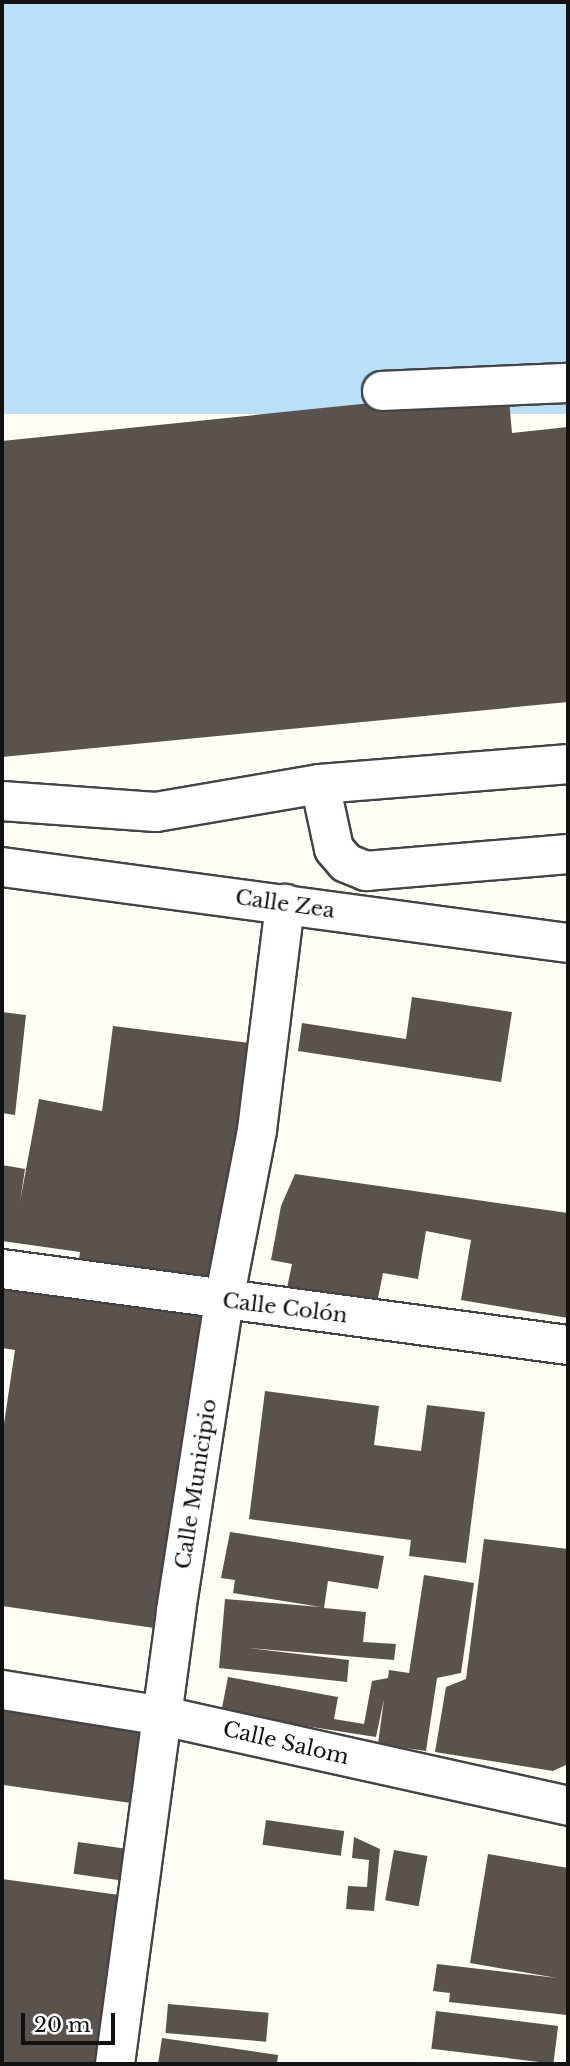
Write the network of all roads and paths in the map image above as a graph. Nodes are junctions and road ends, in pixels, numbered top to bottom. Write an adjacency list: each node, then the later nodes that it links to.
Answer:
1 (568, 383): 2 (street)
2 (382, 391)
3 (568, 764): 4 (street)
4 (320, 783): 5 (street); 6 (street)
5 (2, 801)
6 (568, 854)
7 (2, 867): 8 (street, Calle Zea)
8 (285, 904): 9 (street, Calle Zea); 11 (street, Calle Municipio)
9 (568, 943)
10 (2, 1269): 11 (street, Calle Colón)
11 (224, 1300): 12 (street, Calle Colón); 14 (street, Calle Municipio)
12 (568, 1345)
13 (2, 1690): 14 (street, Calle Salom)
14 (163, 1716): 15 (street, Calle Salom); 16 (street, Calle Municipio)
15 (568, 1807)
16 (115, 2064)

